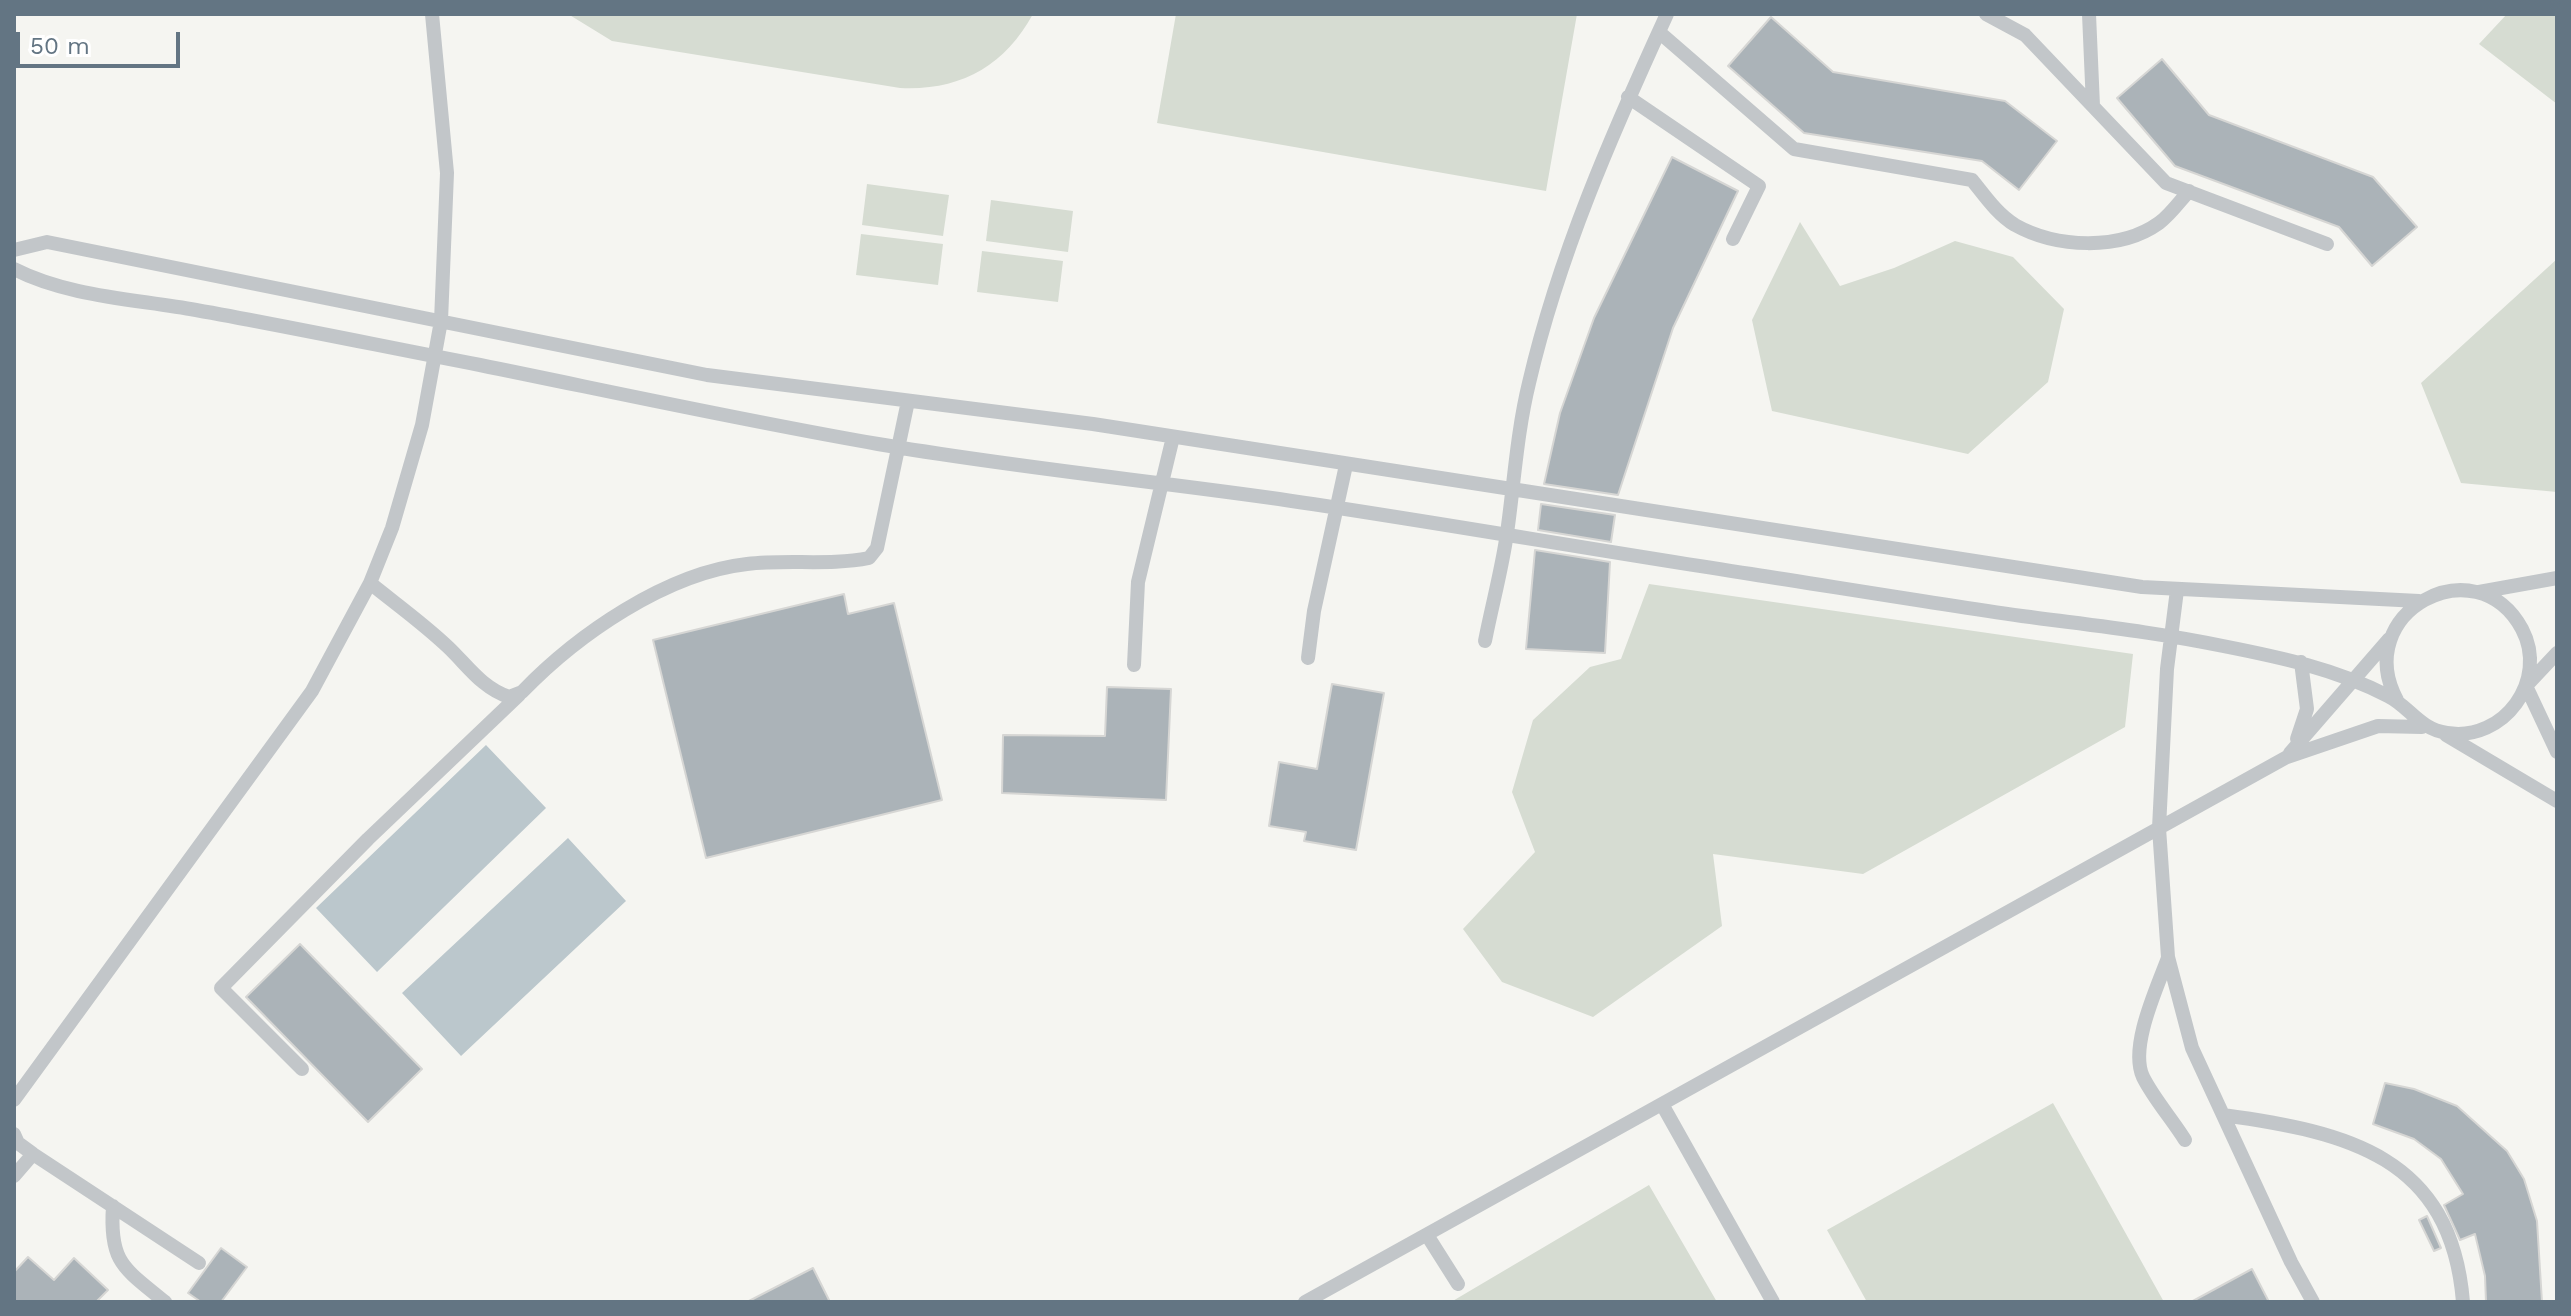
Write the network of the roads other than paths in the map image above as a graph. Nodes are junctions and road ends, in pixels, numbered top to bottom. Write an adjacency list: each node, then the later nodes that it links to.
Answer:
1 (432, 14): 13 (lane)
2 (1667, 14): 5 (lane)
3 (1986, 14): 7 (lane)
4 (2089, 14): 7 (lane)
5 (1659, 32): 6 (lane); 8 (lane)
6 (1628, 97): 9 (lane); 20 (lane)
7 (2093, 106): 8 (lane)
8 (2189, 191): 10 (lane)
9 (1733, 239)
10 (2327, 244)
11 (14, 250): 13 (lane)
12 (14, 269): 14 (lane)
13 (441, 321): 14 (lane); 15 (lane)
14 (434, 356): 17 (lane); 24 (lane)
15 (908, 401): 16 (lane); 17 (lane)
16 (1173, 437): 18 (lane); 19 (lane)
17 (897, 447): 19 (lane); 37 (lane)
18 (1346, 465): 20 (lane); 21 (lane)
19 (1161, 483): 21 (lane); 34 (lane)
20 (1513, 489): 22 (lane); 25 (lane)
21 (1335, 508): 22 (lane); 32 (lane)
22 (1506, 537): 28 (lane); 30 (lane)
23 (2557, 578): 26 (lane)
24 (370, 583): 37 (lane); 46 (lane)
25 (2177, 590): 27 (lane); 28 (lane)
26 (2474, 592): 27 (lane); 36 (lane)
27 (2419, 601): 29 (lane)
28 (2172, 635): 33 (lane); 43 (lane)
29 (2391, 637): 35 (lane); 38 (lane)
30 (1485, 641)
31 (2557, 653): 36 (lane)
32 (1308, 658)
33 (2301, 662): 35 (lane); 41 (lane)
34 (1134, 665)
35 (2354, 683): 38 (lane); 41 (lane)
36 (2526, 686): 39 (lane); 40 (lane)
37 (522, 692): 45 (lane)
38 (2397, 700): 39 (lane)
39 (2436, 731): 41 (lane); 42 (lane)
40 (2557, 752)
41 (2287, 757): 43 (lane)
42 (2557, 801)
43 (2159, 828): 44 (lane); 47 (lane)
44 (2168, 957): 48 (lane); 50 (lane)
45 (302, 1069)
46 (14, 1100)
47 (1663, 1106): 54 (lane); 59 (lane)
48 (2223, 1115): 60 (lane); 61 (lane)
49 (14, 1134): 51 (lane)
50 (2185, 1140)
51 (33, 1154): 52 (lane); 53 (lane)
52 (14, 1176)
53 (113, 1206): 55 (lane); 57 (lane)
54 (1427, 1235): 56 (lane); 58 (lane)
55 (199, 1263)
56 (1458, 1284)
57 (165, 1302)
58 (1305, 1302)
59 (1773, 1302)
60 (2313, 1302)
61 (2463, 1302)

